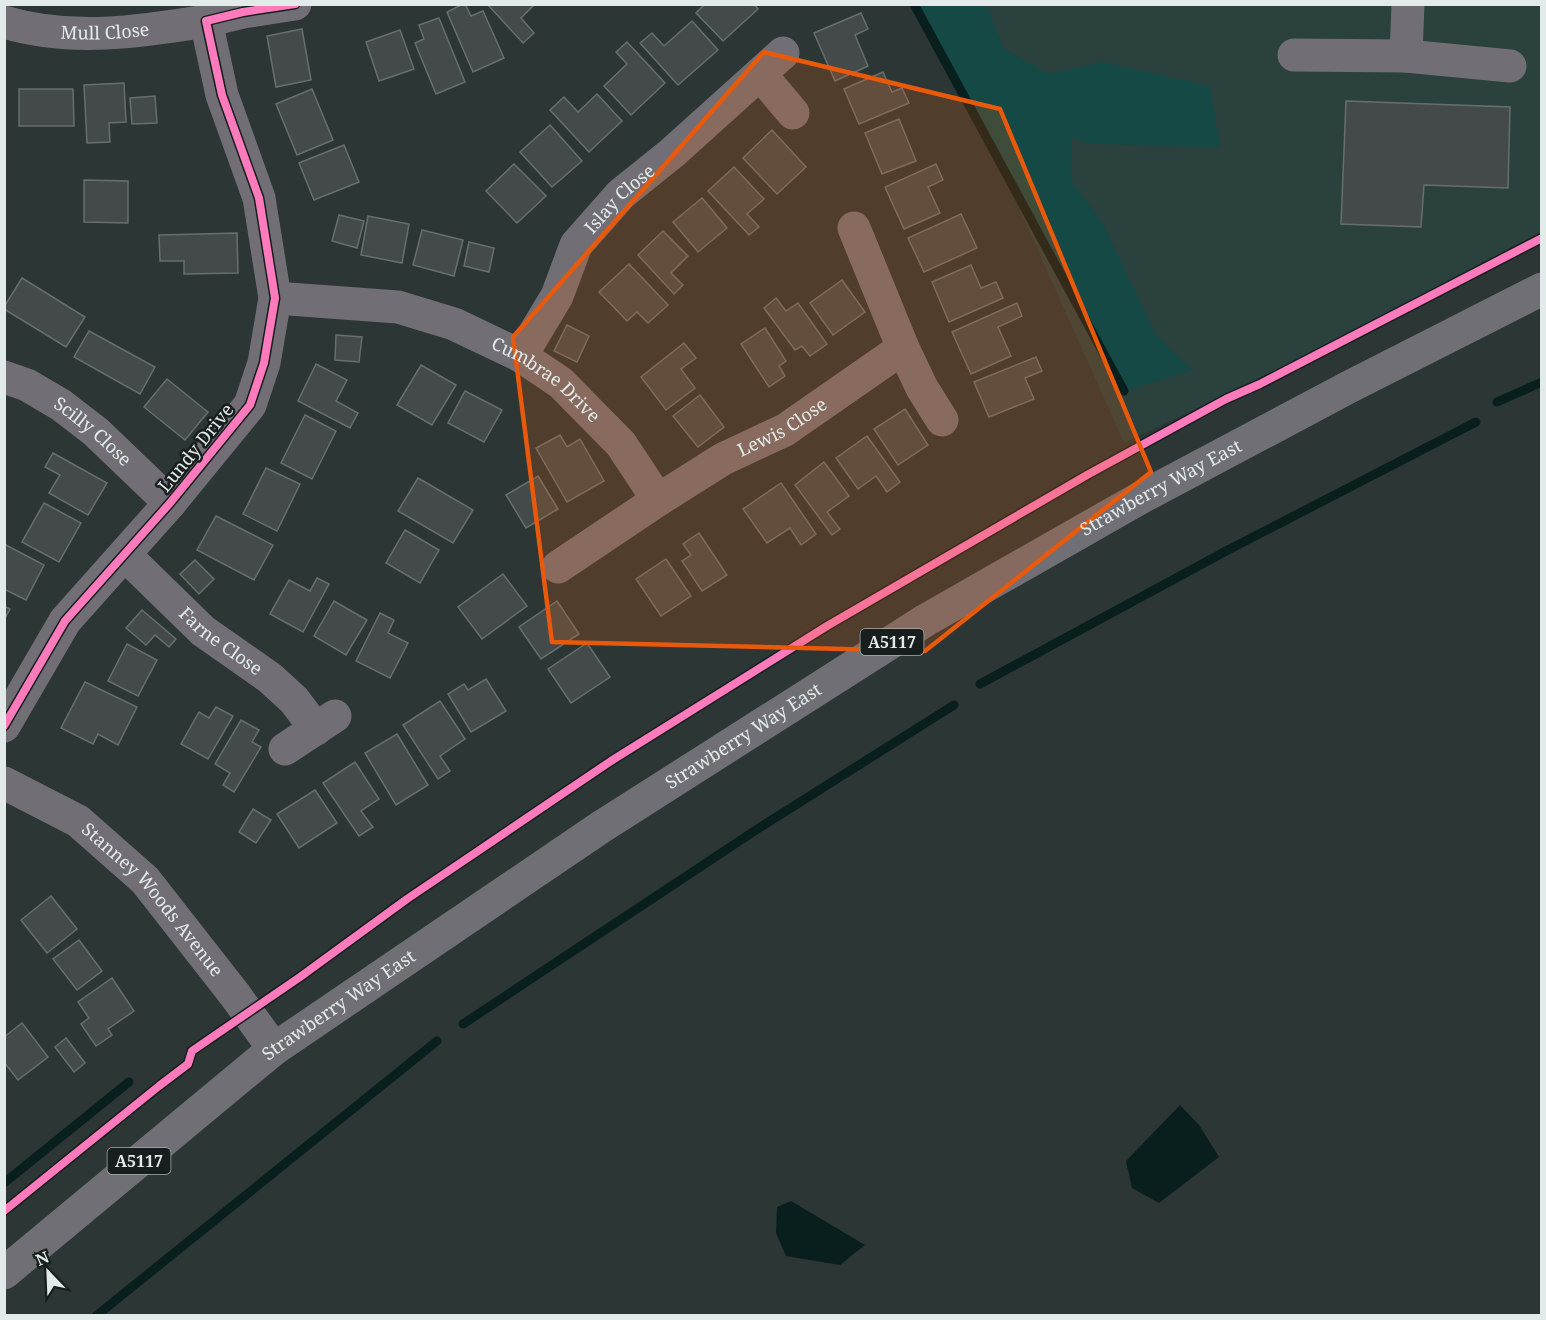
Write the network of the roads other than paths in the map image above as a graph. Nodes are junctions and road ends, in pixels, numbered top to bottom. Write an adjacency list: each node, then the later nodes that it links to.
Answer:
1 (295, 4): 3 (street)
2 (1408, 4): 6 (street)
3 (206, 21): 4 (street, Mull Close); 11 (street, Lundy Drive)
4 (4, 22)
5 (1294, 55): 6 (street)
6 (1406, 56): 7 (street)
7 (1510, 66)
8 (793, 113): 13 (street, Islay Close)
9 (854, 228): 12 (street)
10 (1542, 289): 23 (main road, Strawberry Way East / A5117)
11 (275, 298): 13 (street, Cumbrae Drive); 17 (street, Lundy Drive)
12 (903, 348): 15 (street); 16 (street, Lewis Close)
13 (521, 356): 16 (street, Cumbrae Drive)
14 (4, 377): 17 (street, Scilly Close)
15 (942, 420)
16 (658, 500): 19 (street)
17 (170, 503): 18 (street, Lundy Drive)
18 (125, 555): 20 (street, Lundy Drive); 21 (street, Farne Close)
19 (558, 567)
20 (4, 726)
21 (285, 749)
22 (4, 783): 23 (street, Stanney Woods Avenue)
23 (274, 1049): 24 (main road, Strawberry Way East / A5117)
24 (4, 1273)

